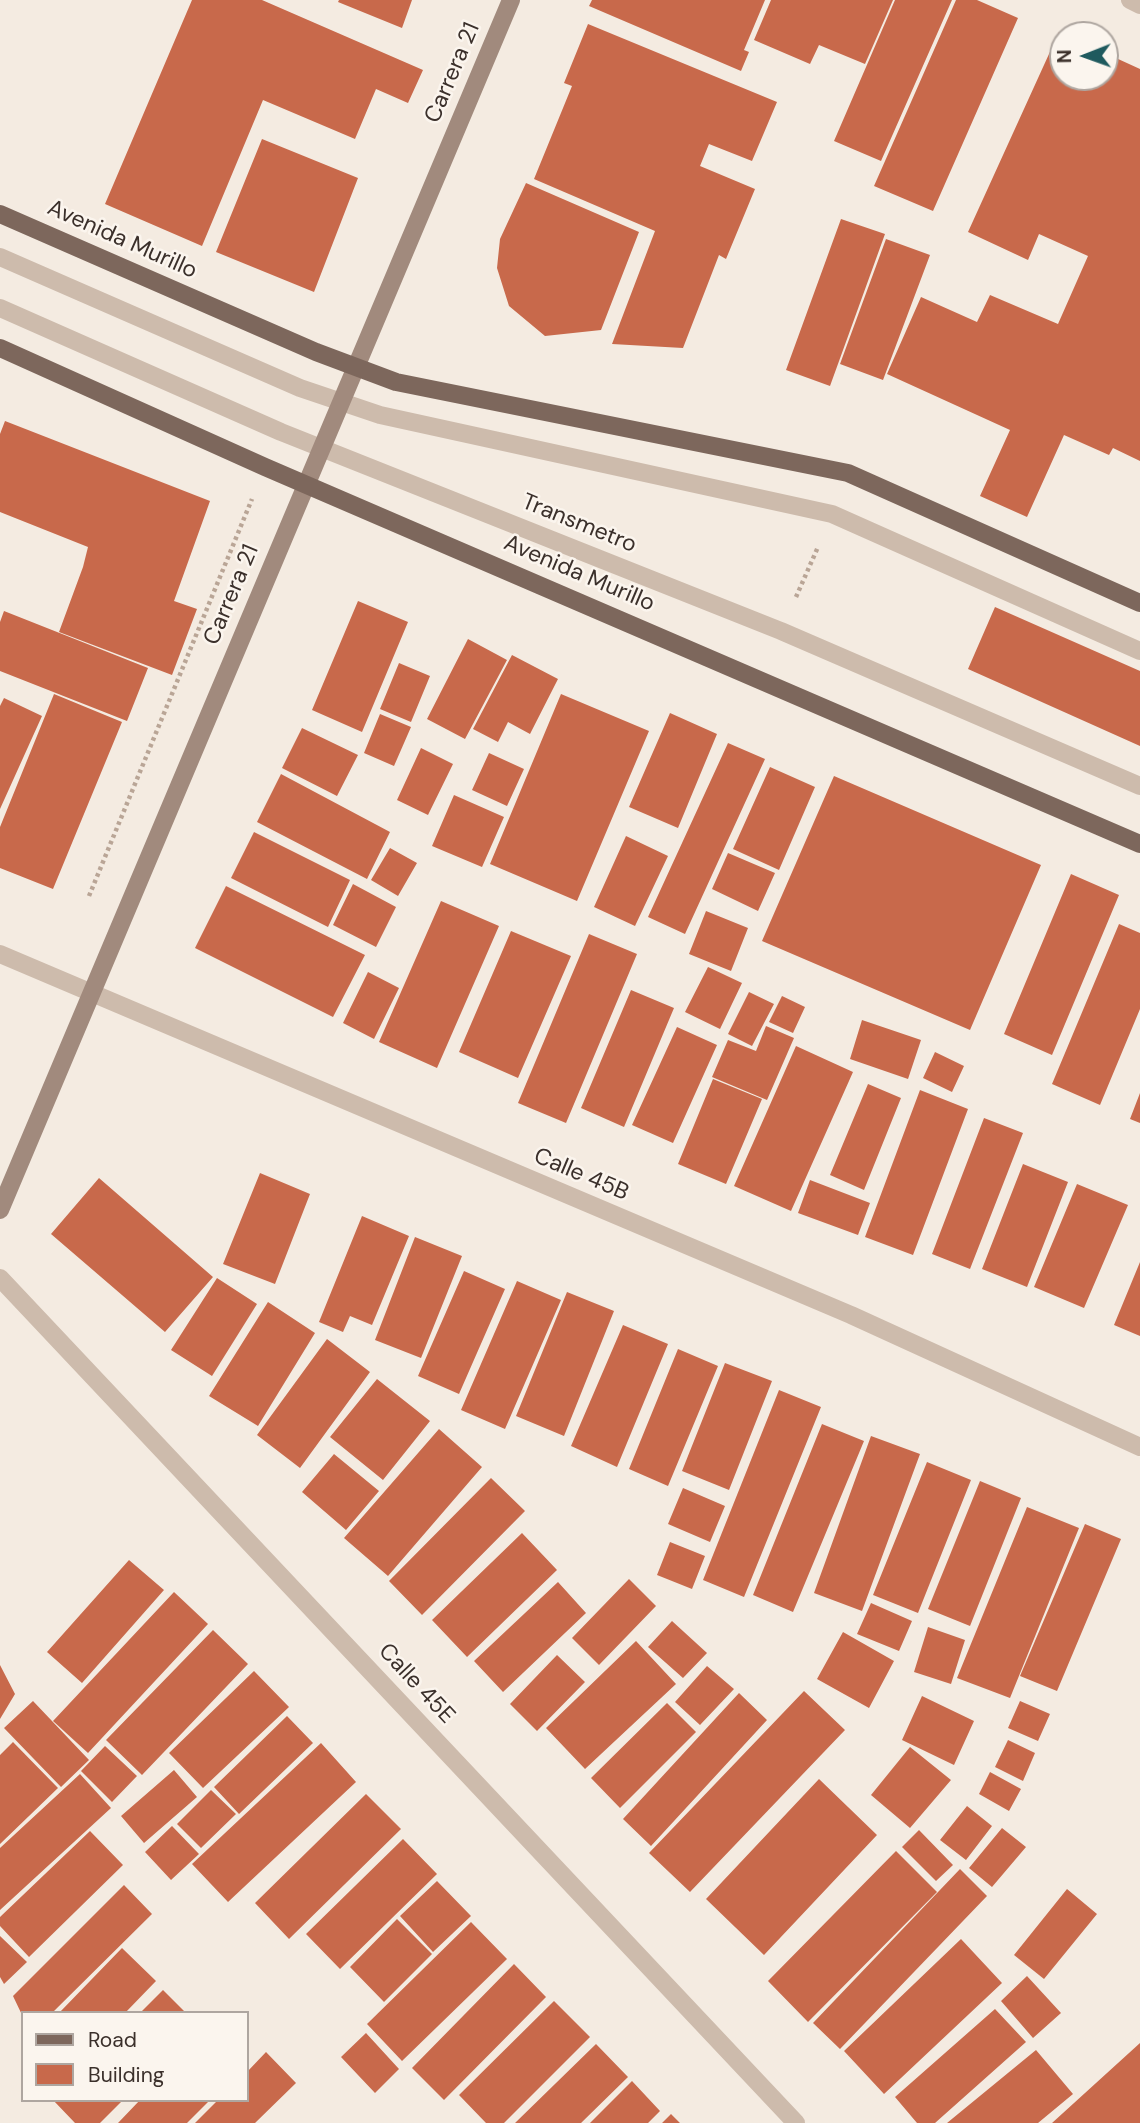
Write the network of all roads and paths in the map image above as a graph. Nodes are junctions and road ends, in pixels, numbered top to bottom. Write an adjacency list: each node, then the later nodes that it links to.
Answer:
1 (511, 0): 8 (main road, Carrera 21)
2 (1129, 0): 3 (street)
3 (1140, 5)
4 (0, 214): 8 (main road, Avenida Murillo)
5 (0, 257): 9 (street)
6 (0, 308): 10 (street, Transmetro)
7 (0, 348): 11 (main road, Avenida Murillo)
8 (355, 367): 9 (main road, Carrera 21); 14 (main road, Avenida Murillo)
9 (340, 402): 10 (main road, Carrera 21); 13 (street)
10 (321, 447): 11 (main road, Carrera 21); 15 (street, Transmetro)
11 (306, 484): 18 (main road, Avenida Murillo); 21 (main road, Carrera 21)
12 (256, 489): 19 (path)
13 (832, 514): 15 (path); 16 (street)
14 (1140, 603)
15 (782, 631): 17 (street, Transmetro)
16 (1140, 651)
17 (1140, 786)
18 (1140, 844)
19 (88, 900)
20 (0, 954): 21 (street, Calle 45B)
21 (92, 993): 22 (main road, Carrera 21); 24 (street, Calle 45B)
22 (0, 1210)
23 (0, 1278): 25 (street, Calle 45E)
24 (1140, 1447)
25 (796, 2123)

